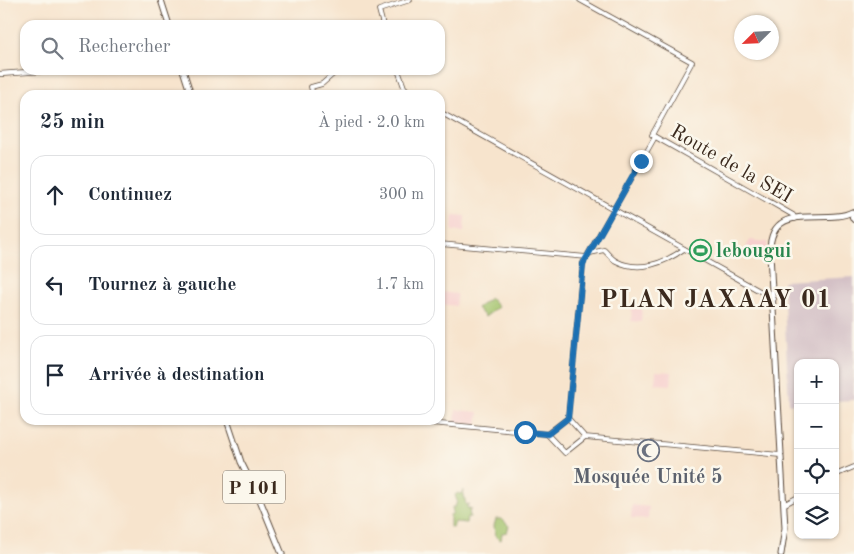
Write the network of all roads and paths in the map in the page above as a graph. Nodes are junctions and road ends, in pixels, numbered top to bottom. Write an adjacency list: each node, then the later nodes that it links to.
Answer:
1 (161, 0): 4 (main road)
2 (410, 0): 5 (street)
3 (580, 0): 15 (street)
4 (167, 20)
5 (381, 20)
6 (20, 73): 7 (main road)
7 (0, 74)
8 (185, 75): 11 (main road)
9 (332, 75): 12 (street)
10 (400, 75): 13 (street)
11 (189, 90)
12 (312, 90)
13 (407, 90)
14 (445, 115): 16 (street)
15 (654, 136): 16 (street); 18 (street, Route de la SEI)
16 (613, 210): 20 (street); 21 (street)
17 (853, 215): 18 (main road)
18 (794, 217): 22 (main road)
19 (445, 244): 21 (street)
20 (684, 249): 21 (street); 22 (street)
21 (587, 255): 23 (street)
22 (772, 296): 28 (main road)
23 (568, 418): 26 (street); 27 (street)
24 (445, 424): 26 (street)
25 (229, 425): 33 (main road, P 101)
26 (548, 434): 27 (street)
27 (585, 437): 28 (street)
28 (781, 455): 32 (main road); 34 (main road)
29 (854, 467): 30 (street)
30 (839, 473)
31 (794, 499): 32 (street)
32 (785, 504): 34 (main road)
33 (282, 554)
34 (782, 554)

